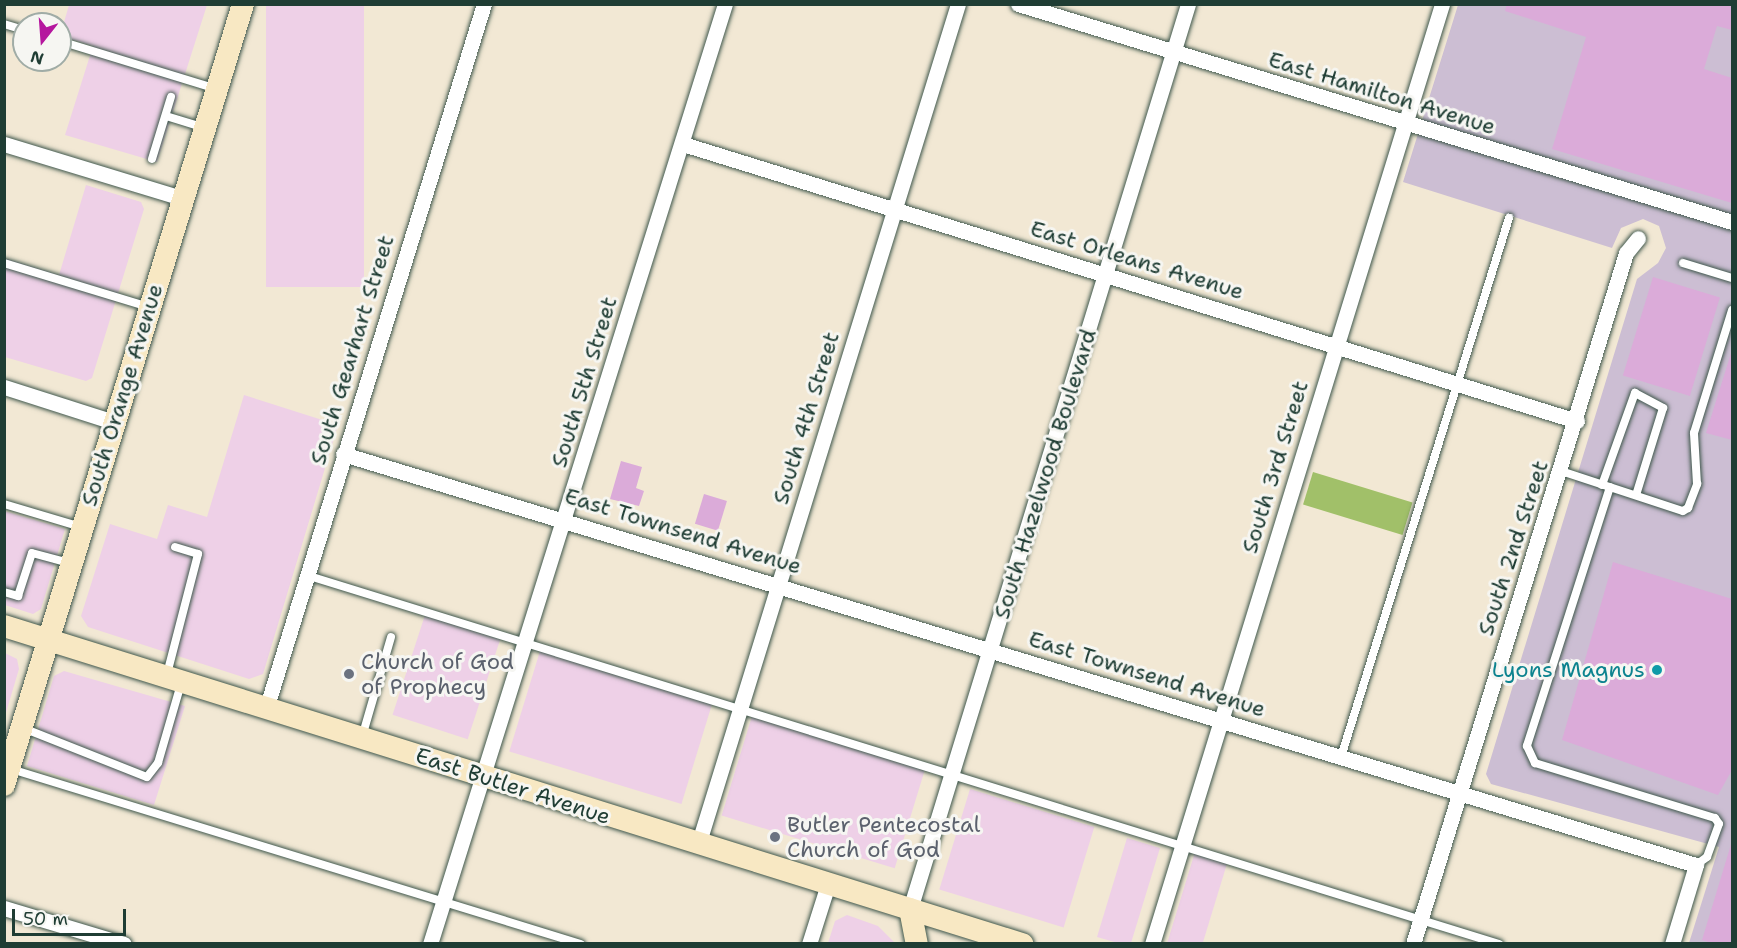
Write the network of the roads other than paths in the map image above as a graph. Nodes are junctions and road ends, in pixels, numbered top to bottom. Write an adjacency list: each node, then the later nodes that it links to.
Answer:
1 (243, 4): 10 (street, South Orange Avenue)
2 (484, 4): 34 (street, South Gearhart Street)
3 (724, 4): 16 (street, South 5th Street)
4 (958, 4): 19 (street, South 4th Street)
5 (1018, 4): 9 (street, East Hamilton Avenue)
6 (1188, 4): 9 (street, South Hazelwood Boulevard)
7 (1442, 4): 13 (street, South 3rd Street)
8 (72, 45): 10 (lane)
9 (1174, 52): 13 (street, East Hamilton Avenue); 25 (street, South Hazelwood Boulevard)
10 (216, 89): 14 (street, South Orange Avenue)
11 (171, 97): 12 (lane)
12 (166, 117): 14 (lane); 17 (lane)
13 (1405, 124): 21 (street, East Hamilton Avenue); 29 (street, South 3rd Street)
14 (203, 128): 18 (street, South Orange Avenue)
15 (4, 144): 18 (street)
16 (683, 144): 19 (street, East Orleans Avenue); 39 (street, South 5th Street)
17 (152, 159)
18 (182, 198): 27 (street, South Orange Avenue)
19 (894, 208): 25 (street, East Orleans Avenue); 44 (street, South 4th Street)
20 (1509, 218): 30 (lane)
21 (1732, 222)
22 (1638, 238): 32 (street, South 2nd Street)
23 (4, 263): 27 (lane)
24 (1683, 263): 26 (lane)
25 (1106, 274): 29 (street, East Orleans Avenue); 50 (street, South Hazelwood Boulevard)
26 (1732, 278)
27 (149, 307): 33 (street, South Orange Avenue)
28 (1732, 310): 37 (lane)
29 (1336, 346): 30 (street, East Orleans Avenue); 54 (street, South 3rd Street)
30 (1457, 383): 32 (street, East Orleans Avenue); 57 (lane)
31 (4, 387): 33 (street)
32 (1577, 421): 35 (street, South 2nd Street)
33 (114, 422): 40 (street, South Orange Avenue)
34 (343, 454): 39 (street, East Townsend Avenue); 43 (street, South Gearhart Street)
35 (1561, 471): 36 (lane); 61 (street, South 2nd Street)
36 (1606, 486): 37 (lane); 37 (lane); 64 (lane)
37 (1636, 495)
38 (4, 504): 40 (lane)
39 (565, 519): 44 (street, East Townsend Avenue); 49 (street, South 5th Street)
40 (82, 528): 42 (street, South Orange Avenue)
41 (175, 547): 51 (lane)
42 (71, 564): 45 (lane); 48 (street, South Orange Avenue)
43 (306, 575): 49 (lane); 52 (street, South Gearhart Street)
44 (778, 583): 50 (street, East Townsend Avenue); 53 (street, South 4th Street)
45 (4, 592)
46 (4, 626): 48 (street, East Butler Avenue)
47 (391, 637): 56 (lane)
48 (48, 641): 51 (street, East Butler Avenue); 55 (street, South Orange Avenue)
49 (527, 644): 53 (lane); 60 (street, South 5th Street)
50 (991, 649): 54 (street, East Townsend Avenue); 58 (street, South Hazelwood Boulevard)
51 (173, 681): 52 (street, East Butler Avenue); 55 (lane)
52 (266, 709): 56 (street, East Butler Avenue)
53 (739, 710): 58 (lane); 62 (street, South 4th Street)
54 (1221, 720): 57 (street, East Townsend Avenue); 63 (street, South 3rd Street)
55 (22, 728): 59 (street, South Orange Avenue)
56 (361, 738): 60 (street, East Butler Avenue)
57 (1341, 757): 61 (street, East Townsend Avenue)
58 (951, 776): 63 (lane); 68 (street, South Hazelwood Boulevard)
59 (7, 777): 66 (lane)
60 (485, 777): 62 (street, East Butler Avenue); 66 (street, South 5th Street)
61 (1459, 793): 64 (street, East Townsend Avenue); 69 (street, South 2nd Street)
62 (698, 845): 65 (street, East Butler Avenue)
63 (1182, 846): 69 (lane); 77 (street, South 3rd Street)
64 (1696, 865): 80 (street)
65 (828, 884): 68 (street, East Butler Avenue); 74 (street)
66 (443, 902): 72 (street, South 5th Street); 73 (lane)
67 (4, 908): 71 (street)
68 (910, 909): 70 (street, East Butler Avenue); 75 (street, South Hazelwood Boulevard)
69 (1420, 919): 78 (street, South 2nd Street); 79 (lane)
70 (963, 935): 76 (street, East Butler Avenue)
71 (124, 944)
72 (430, 944)
73 (581, 944)
74 (809, 944)
75 (917, 944)
76 (1022, 944)
77 (1152, 944)
78 (1413, 944)
79 (1499, 944)
80 (1672, 944)

